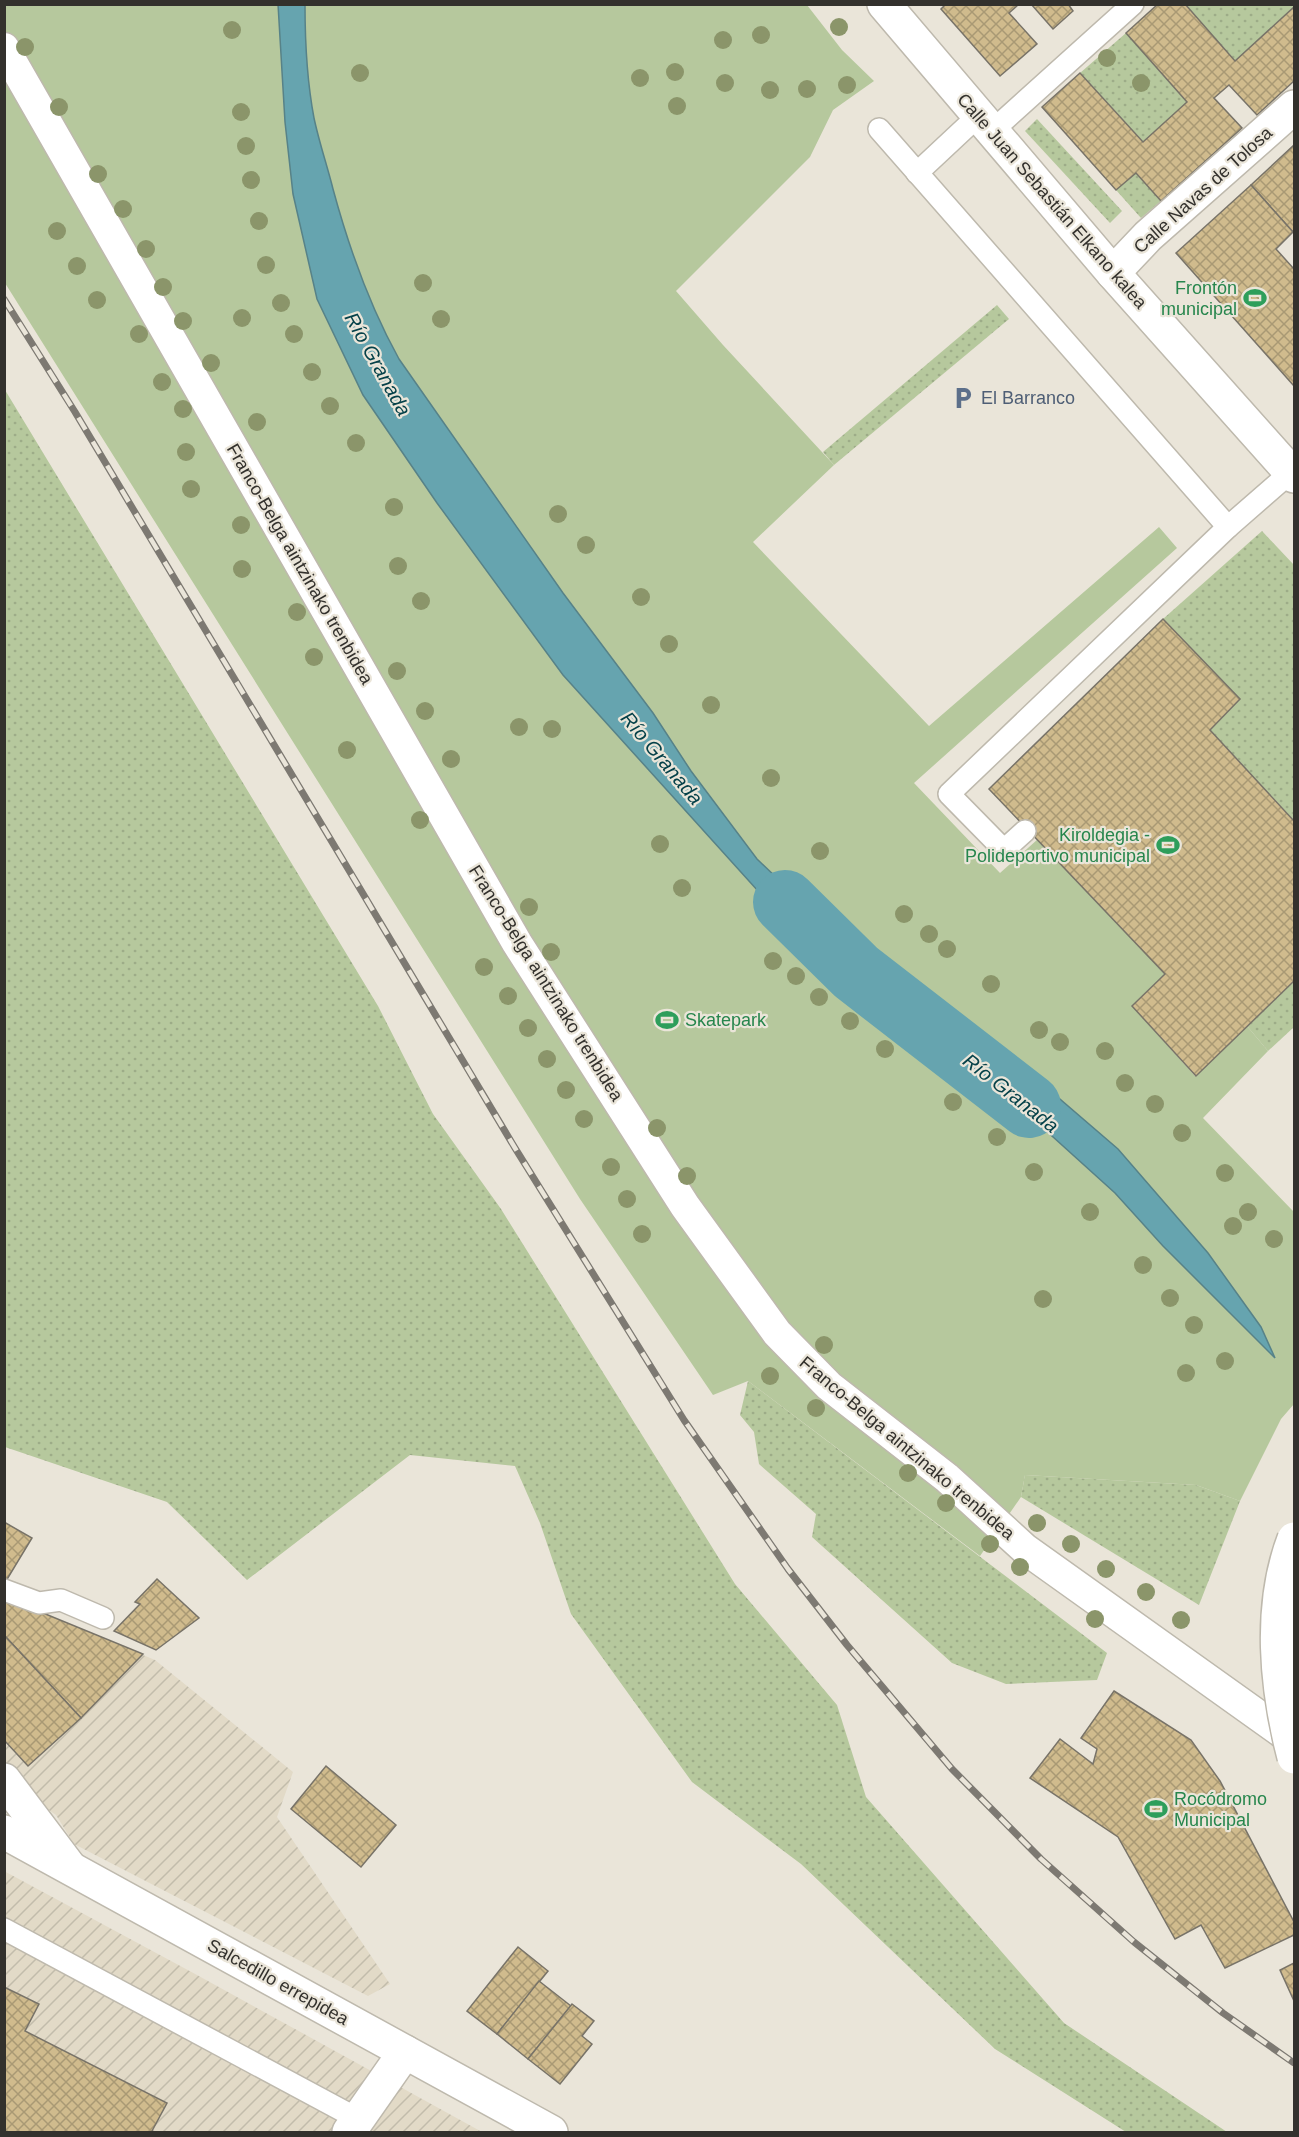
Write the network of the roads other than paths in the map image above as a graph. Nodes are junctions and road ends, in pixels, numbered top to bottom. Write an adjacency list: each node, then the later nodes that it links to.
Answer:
1 (1133, 4): 5 (lane)
2 (894, 8): 5 (street, Calle Juan Sebastián Elkano kalea)
3 (4, 48): 15 (street, Franco-Belga aintzinako trenbidea)
4 (1294, 107): 8 (street, Calle Navas de Tolosa)
5 (985, 124): 7 (lane); 8 (street, Calle Juan Sebastián Elkano kalea)
6 (879, 129): 7 (lane)
7 (917, 173): 10 (lane)
8 (1113, 273): 9 (street, Calle Juan Sebastián Elkano kalea)
9 (1292, 474): 10 (lane)
10 (1228, 527): 11 (lane)
11 (1025, 831)
12 (1294, 1539): 16 (street, bridge)
13 (4, 1590): 14 (lane)
14 (103, 1618)
15 (1294, 1741)
16 (1294, 1757)
17 (4, 1780): 19 (street)
18 (4, 1832): 19 (street, Salcedillo errepidea)
19 (68, 1865): 21 (street, Salcedillo errepidea)
20 (4, 1929): 22 (lane)
21 (405, 2052): 22 (street); 23 (street, Salcedillo errepidea)
22 (353, 2126)
23 (551, 2133)

